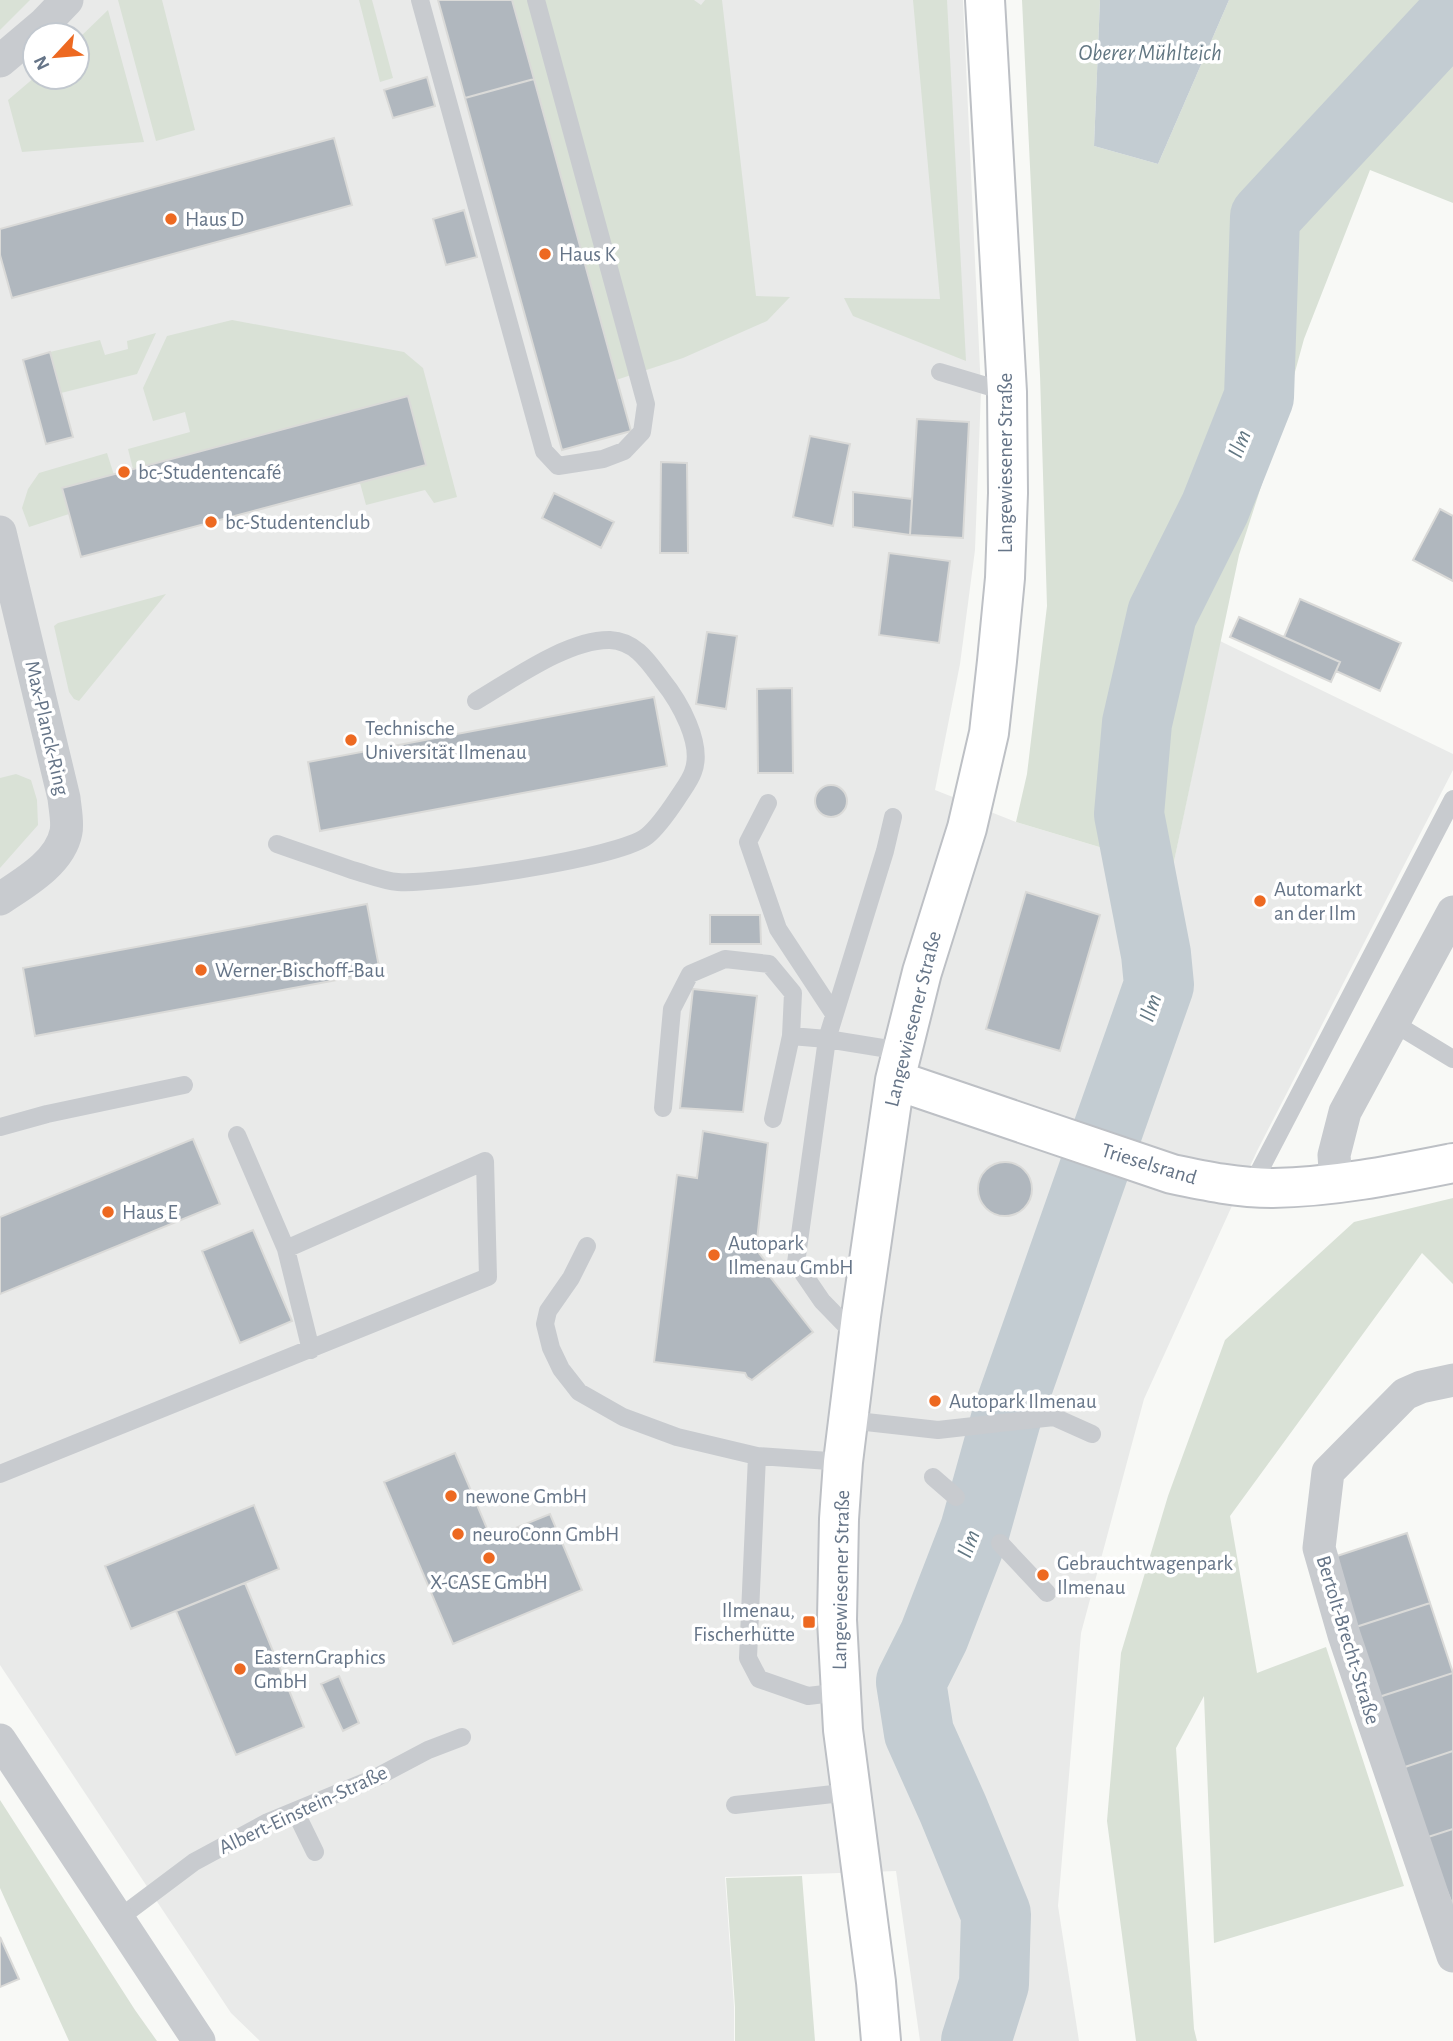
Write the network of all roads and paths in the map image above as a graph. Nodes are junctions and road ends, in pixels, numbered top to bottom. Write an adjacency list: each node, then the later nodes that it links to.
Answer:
1 (420, 0): 2 (lane)
2 (536, 0)
3 (985, 0): 7 (main road, Langewiesener Straße)
4 (62, 2): 5 (street)
5 (0, 61)
6 (940, 372): 7 (lane)
7 (1007, 392): 22 (main road, Langewiesener Straße)
8 (0, 532): 9 (street, Max-Planck-Ring)
9 (5, 571): 15 (street, Max-Planck-Ring)
10 (476, 701): 14 (lane)
11 (1453, 799): 30 (lane)
12 (768, 803): 17 (lane)
13 (893, 817): 17 (lane)
14 (277, 844)
15 (0, 899)
16 (1453, 912): 18 (street)
17 (834, 1014): 20 (lane)
18 (1392, 1023): 21 (lane); 29 (street)
19 (791, 1036): 20 (lane); 24 (lane); 25 (lane)
20 (827, 1039): 22 (lane); 33 (lane)
21 (1453, 1059)
22 (898, 1066): 30 (main road, Trieselsrand); 33 (main road, Langewiesener Straße)
23 (184, 1085): 26 (lane)
24 (663, 1108)
25 (774, 1119)
26 (0, 1127)
27 (237, 1135): 32 (lane)
28 (1453, 1163): 29 (main road, Trieselsrand)
29 (1336, 1184): 30 (main road, Trieselsrand)
30 (1251, 1186)
31 (587, 1247): 38 (lane)
32 (286, 1249): 34 (lane); 34 (lane)
33 (859, 1338): 36 (main road, Langewiesener Straße)
34 (311, 1350): 40 (lane)
35 (1453, 1380): 53 (street, Bertolt-Brecht-Straße)
36 (848, 1420): 37 (lane); 39 (main road, Langewiesener Straße)
37 (1091, 1434)
38 (757, 1456): 39 (lane); 45 (lane)
39 (843, 1462): 45 (main road, Langewiesener Straße)
40 (0, 1474)
41 (933, 1477): 42 (lane)
42 (956, 1497)
43 (1000, 1543): 44 (lane)
44 (1047, 1593)
45 (841, 1692): 48 (main road, Langewiesener Straße)
46 (462, 1737): 50 (lane, Albert-Einstein-Straße)
47 (0, 1740): 52 (street)
48 (851, 1792): 49 (lane); 55 (main road, Langewiesener Straße)
49 (735, 1805)
50 (295, 1811): 51 (lane); 52 (lane, Albert-Einstein-Straße)
51 (315, 1852)
52 (118, 1919): 54 (street)
53 (1453, 1956)
54 (199, 2041)
55 (881, 2041)

